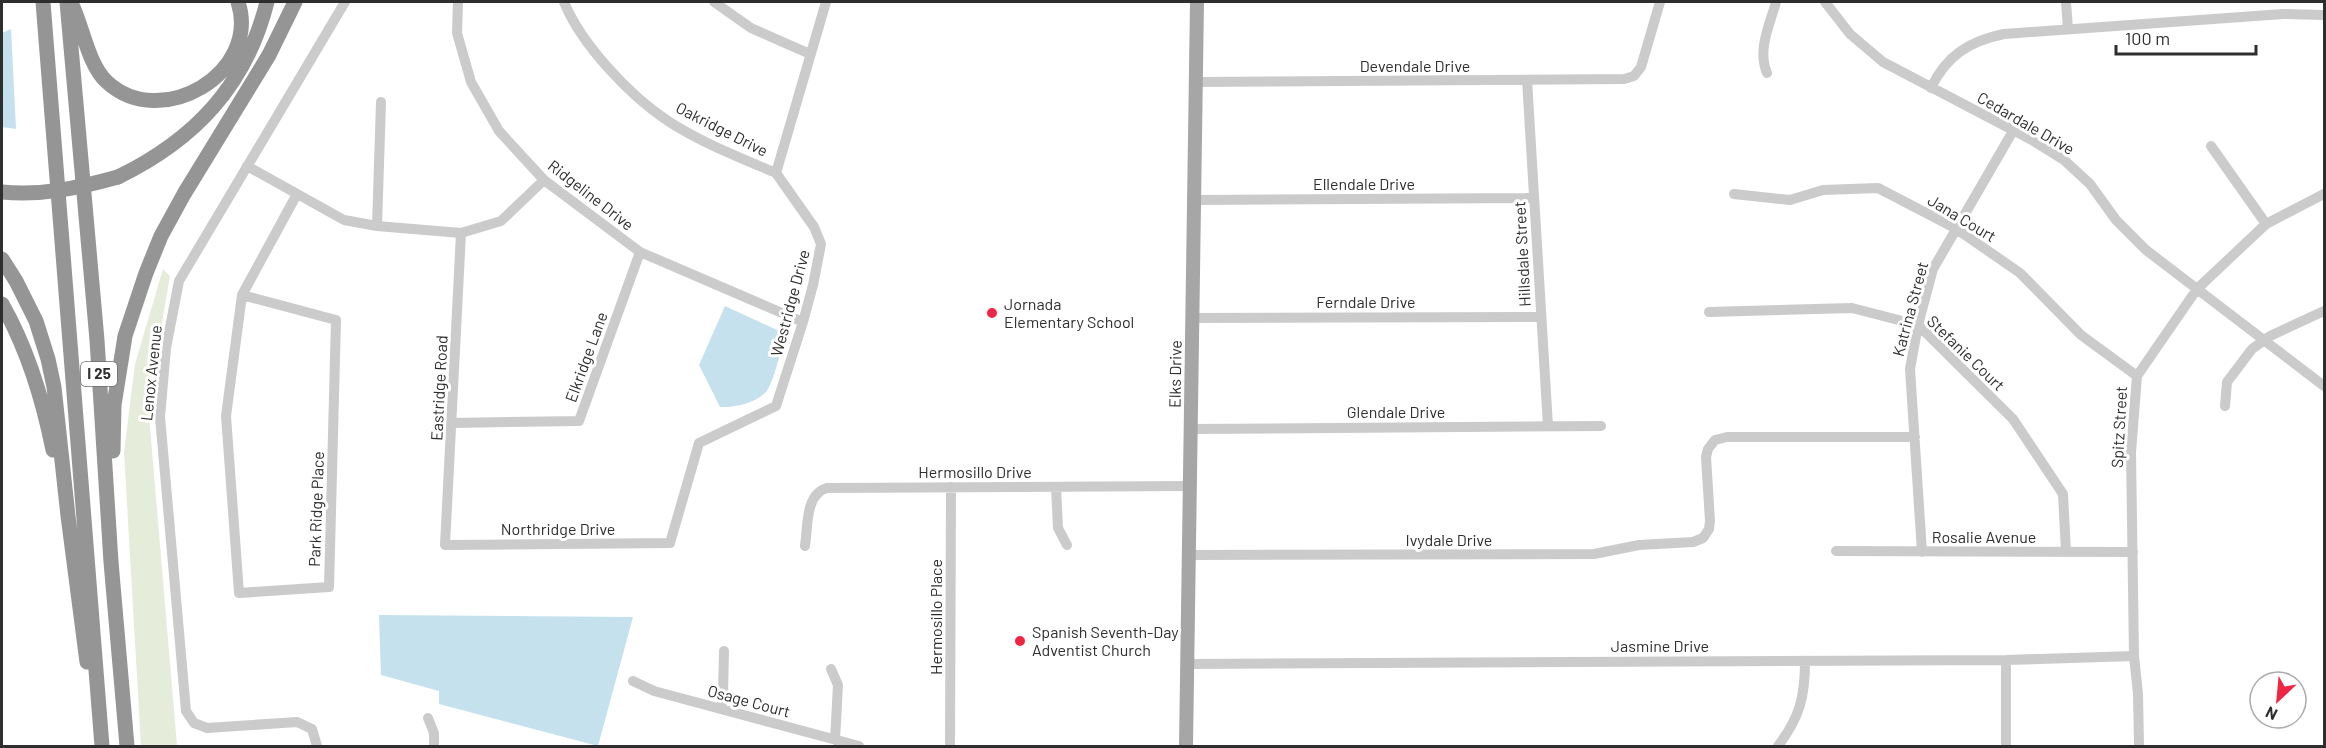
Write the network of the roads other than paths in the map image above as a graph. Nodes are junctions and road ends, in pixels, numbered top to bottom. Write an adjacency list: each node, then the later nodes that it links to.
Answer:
1 (44, 2): 83 (highway, I 25)
2 (69, 2): 3 (highway); 72 (highway, I 25)
3 (238, 2)
4 (267, 2): 29 (highway, bridge)
5 (295, 2): 72 (highway)
6 (345, 2): 26 (street, Lenox Avenue)
7 (458, 2): 28 (street, Ridgeline Drive)
8 (564, 2): 27 (street, Oakridge Drive)
9 (714, 2): 18 (street)
10 (826, 2): 18 (street)
11 (1197, 2): 21 (main road, Elks Drive)
12 (1660, 2): 20 (street, Devendale Drive)
13 (1776, 2): 19 (street)
14 (1825, 2): 22 (street, Cedardale Drive)
15 (2066, 2): 17 (street)
16 (2325, 15): 17 (street)
17 (2068, 29): 22 (street)
18 (810, 54): 27 (street)
19 (1767, 73)
20 (1527, 80): 21 (street, Devendale Drive); 33 (street, Hillsdale Street)
21 (1196, 82): 34 (main road, Elks Drive)
22 (1931, 88): 24 (street, Cedardale Drive)
23 (381, 102): 36 (street)
24 (2013, 131): 37 (street, Katrina Street); 41 (street, Cedardale Drive)
25 (2211, 146): 35 (street)
26 (247, 166): 30 (street); 85 (street, Lenox Avenue)
27 (776, 173): 48 (street, Westridge Drive)
28 (544, 180): 38 (street); 39 (street, Ridgeline Drive)
29 (2, 192)
30 (297, 194): 36 (street); 42 (street, Park Ridge Place)
31 (1734, 194): 37 (street, Jana Court)
32 (2325, 194): 35 (street, Spitz Street)
33 (1533, 198): 34 (street, Ellendale Drive); 46 (street, Hillsdale Street)
34 (1195, 200): 47 (main road, Elks Drive)
35 (2266, 224): 41 (street, Spitz Street)
36 (377, 226): 38 (street)
37 (1955, 228): 49 (street, Katrina Street); 51 (street, Jana Court)
38 (461, 232): 54 (street, Eastridge Road)
39 (640, 252): 48 (street, Ridgeline Drive); 54 (street, Elkridge Lane)
40 (2, 259): 62 (highway)
41 (2197, 289): 50 (street, Cedardale Drive); 51 (street, Spitz Street)
42 (242, 296): 42 (street, Park Ridge Place)
43 (2, 303): 62 (highway)
44 (1709, 312): 49 (street, Stefanie Court)
45 (2325, 312): 50 (street)
46 (1540, 317): 47 (street, Ferndale Drive); 55 (street, Hillsdale Street)
47 (1192, 318): 57 (main road, Elks Drive)
48 (803, 322): 63 (street, Westridge Drive)
49 (1918, 325): 58 (street, Katrina Street); 69 (street, Stefanie Court)
50 (2263, 341): 52 (street, Cedardale Drive); 53 (street)
51 (2137, 376): 70 (street, Spitz Street)
52 (2325, 386)
53 (2225, 406)
54 (452, 423): 64 (street, Eastridge Road)
55 (1548, 426): 56 (street, Glendale Drive); 57 (street, Glendale Drive)
56 (1601, 426)
57 (1191, 429): 59 (main road, Elks Drive)
58 (1915, 437): 68 (street, Katrina Street); 71 (street, Ivydale Drive)
59 (1190, 486): 61 (street, Hermosillo Drive); 71 (main road, Elks Drive)
60 (951, 487): 61 (street, Hermosillo Drive); 66 (street, Hermosillo Drive); 88 (street, Hermosillo Place)
61 (1056, 487): 65 (street)
62 (68, 516): 83 (highway)
63 (670, 543): 64 (street, Northridge Drive)
64 (445, 545)
65 (1067, 545)
66 (805, 546)
67 (1836, 551): 68 (street, Rosalie Avenue)
68 (1922, 552): 69 (street, Rosalie Avenue)
69 (2066, 552): 70 (street, Rosalie Avenue)
70 (2133, 552): 74 (street, Spitz Street)
71 (1189, 555): 77 (main road, Elks Drive)
72 (111, 562): 84 (highway, I 25)
73 (724, 651): 80 (street)
74 (2134, 656): 75 (street, Jasmine Drive); 92 (street, Spitz Street)
75 (2006, 660): 76 (street, Jasmine Drive); 91 (street)
76 (1805, 661): 77 (street, Jasmine Drive); 90 (street)
77 (1187, 664): 89 (main road, Elks Drive)
78 (831, 669): 82 (street)
79 (633, 681): 80 (street, Osage Court)
80 (721, 709): 82 (street, Osage Court)
81 (428, 718): 86 (street)
82 (836, 740): 87 (street, Osage Court)
83 (102, 746)
84 (127, 747)
85 (317, 747)
86 (434, 747)
87 (859, 747)
88 (950, 747)
89 (1186, 747)
90 (1778, 747)
91 (2006, 747)
92 (2139, 747)

